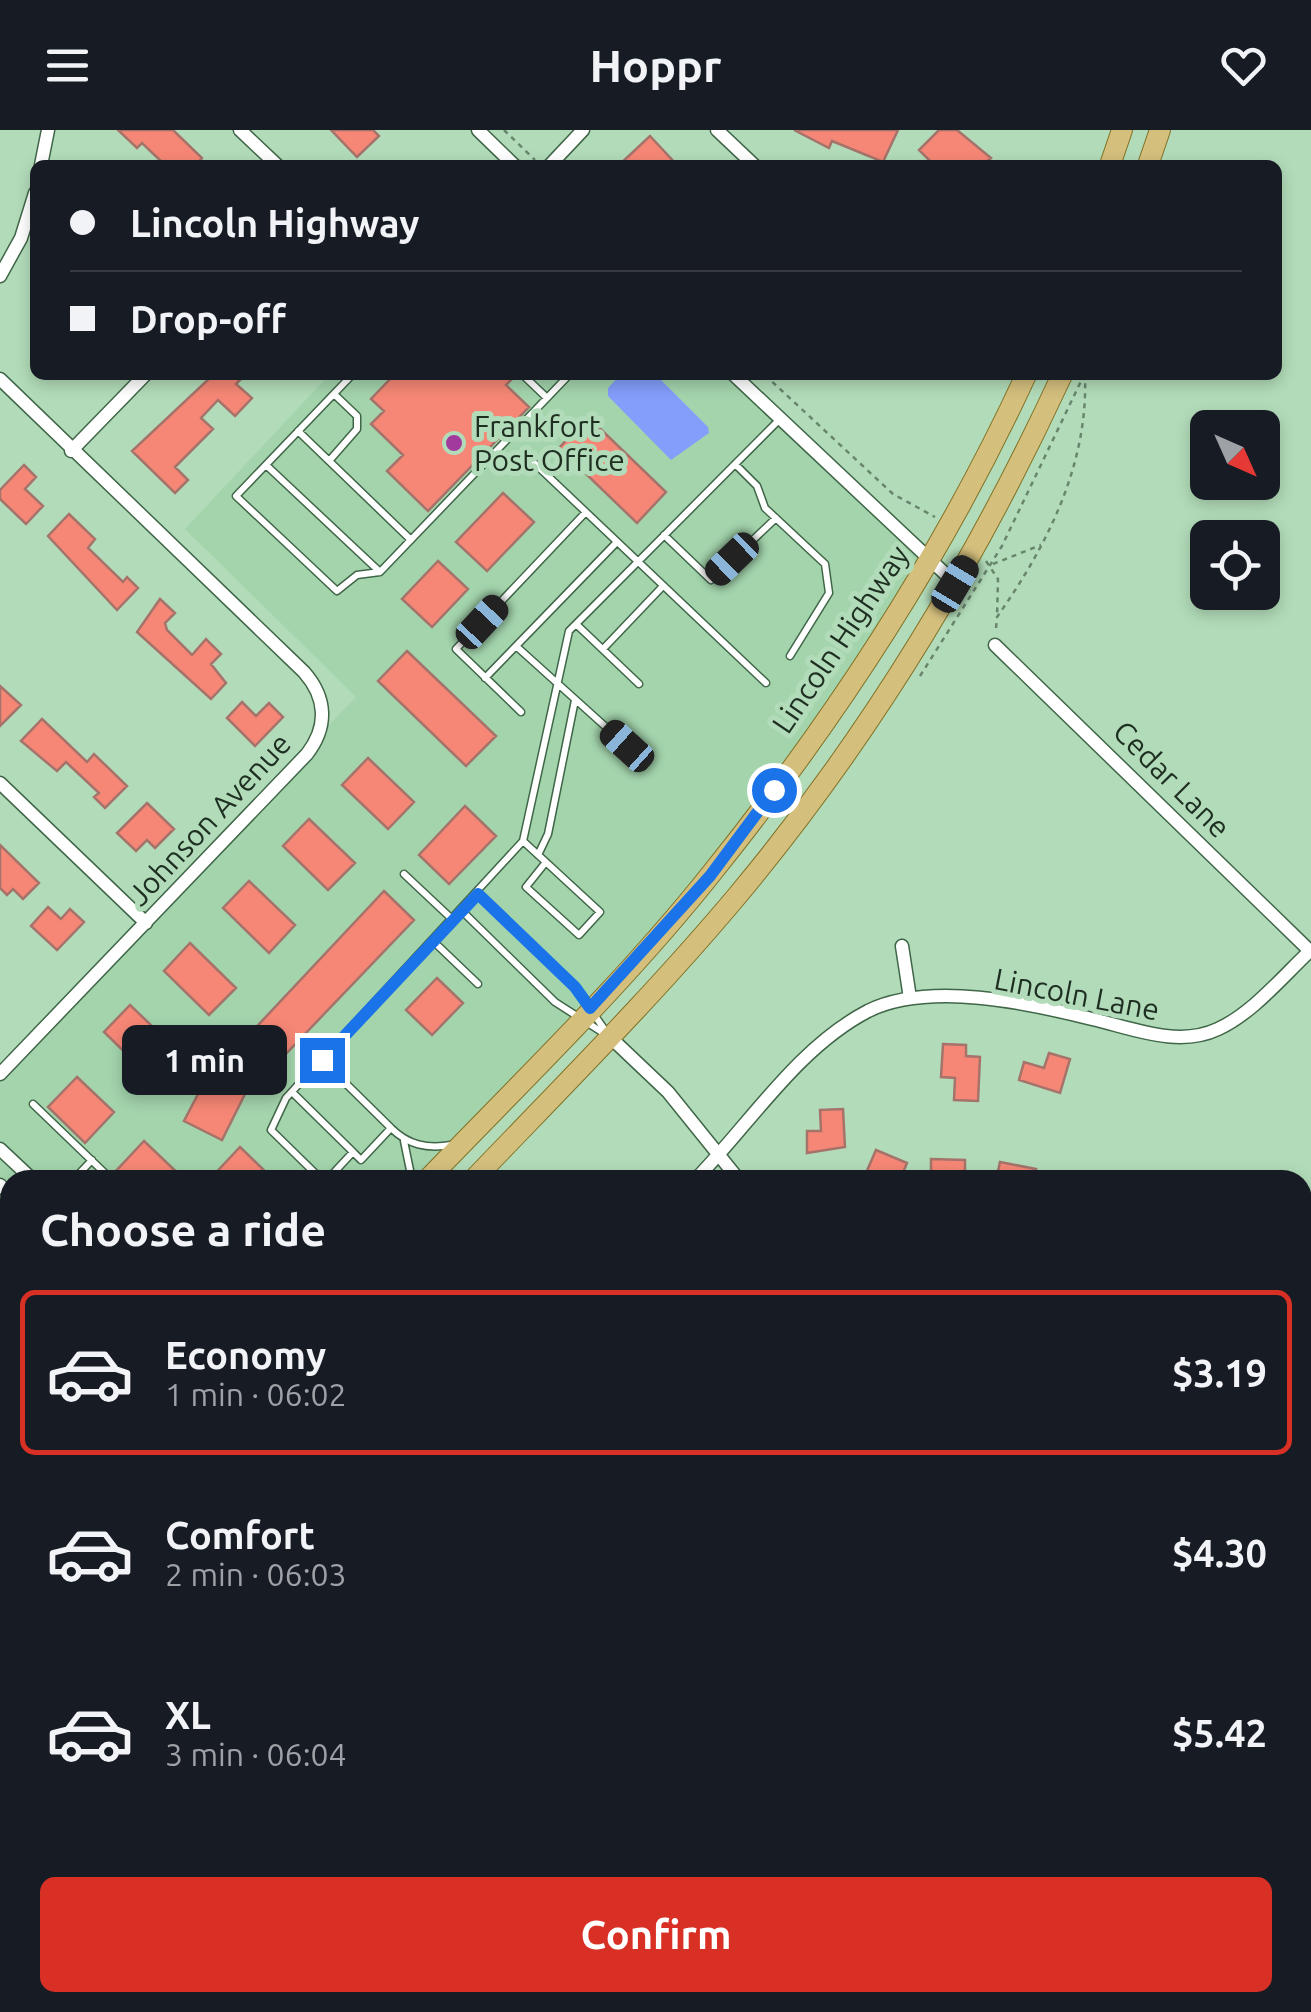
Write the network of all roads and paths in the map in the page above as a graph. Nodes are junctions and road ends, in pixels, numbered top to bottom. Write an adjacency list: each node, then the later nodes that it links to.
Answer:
1 (48, 130): 9 (street)
2 (240, 130): 10 (street)
3 (478, 130): 11 (street)
4 (504, 130): 12 (path)
5 (583, 130): 13 (street)
6 (716, 130): 14 (street)
7 (1122, 130): 15 (main road)
8 (1160, 130): 16 (main road)
9 (42, 160)
10 (272, 160)
11 (509, 160)
12 (535, 160)
13 (555, 160)
14 (749, 160)
15 (1112, 160)
16 (1150, 160)
17 (30, 207): 18 (street)
18 (0, 276)
19 (0, 379): 34 (street, Johnson Avenue)
20 (140, 380): 34 (street)
21 (347, 380): 30 (lane)
22 (528, 380): 31 (lane)
23 (563, 380): 31 (lane)
24 (739, 380): 32 (street)
25 (770, 380): 39 (path)
26 (1023, 380): 46 (main road, Lincoln Highway)
27 (1059, 380): 50 (main road)
28 (1083, 380): 48 (path)
29 (1085, 380): 45 (path)
30 (334, 394): 33 (lane); 36 (lane)
31 (547, 398): 43 (lane)
32 (780, 419): 37 (lane); 46 (street)
33 (298, 432): 36 (lane); 38 (lane)
34 (72, 451): 73 (street, Johnson Avenue)
35 (531, 460): 40 (lane)
36 (329, 461): 43 (lane)
37 (735, 464): 41 (lane); 42 (lane)
38 (266, 465): 49 (lane); 49 (lane)
39 (930, 511)
40 (585, 512): 44 (lane); 58 (lane)
41 (776, 518): 42 (lane); 57 (lane)
42 (664, 535): 47 (lane)
43 (410, 540): 49 (lane)
44 (616, 543): 47 (lane); 55 (lane)
45 (1042, 544): 48 (path); 52 (path)
46 (930, 560): 50 (street); 79 (main road, Lincoln Highway)
47 (636, 562): 51 (lane); 53 (lane)
48 (992, 564): 52 (path)
49 (380, 572)
50 (955, 584): 80 (main road)
51 (662, 586): 56 (lane); 60 (lane)
52 (997, 617): 54 (path)
53 (576, 624): 56 (lane); 59 (lane)
54 (996, 645): 76 (street, Cedar Lane)
55 (516, 646): 58 (lane); 59 (lane)
56 (603, 648): 61 (lane)
57 (790, 656)
58 (486, 678): 63 (lane)
59 (556, 682): 62 (lane); 66 (lane)
60 (766, 682)
61 (639, 684)
62 (575, 700): 64 (lane); 67 (lane)
63 (521, 712)
64 (627, 746)
65 (0, 783): 73 (street)
66 (523, 841): 67 (lane); 70 (lane)
67 (538, 855): 68 (lane)
68 (546, 862): 68 (lane)
69 (404, 874): 72 (lane)
70 (478, 894): 71 (lane); 79 (lane)
71 (462, 911): 72 (lane); 79 (lane)
72 (453, 920): 74 (lane)
73 (146, 922): 82 (street, Johnson Avenue)
74 (433, 941): 77 (lane); 81 (lane)
75 (902, 946): 78 (street)
76 (1311, 951): 78 (street, Lincoln Lane)
77 (478, 984)
78 (910, 998): 90 (street, Lincoln Lane)
79 (584, 1014): 80 (lane); 80 (lane); 87 (main road, Lincoln Highway)
80 (610, 1037): 90 (street); 99 (main road)
81 (322, 1060): 83 (lane); 85 (lane)
82 (0, 1074)
83 (292, 1092): 89 (lane); 95 (lane)
84 (33, 1104): 91 (lane)
85 (391, 1128): 86 (lane); 89 (lane)
86 (404, 1141): 87 (lane); 97 (lane)
87 (462, 1144): 98 (main road, Lincoln Highway)
88 (0, 1150): 92 (street)
89 (353, 1152): 96 (lane)
90 (718, 1157): 100 (street, Lincoln Lane); 101 (street)
91 (92, 1160): 93 (lane); 94 (lane)
92 (22, 1170)
93 (82, 1170)
94 (102, 1170)
95 (314, 1170)
96 (335, 1170)
97 (410, 1170)
98 (437, 1170)
99 (483, 1170)
100 (705, 1170)
101 (730, 1170)

